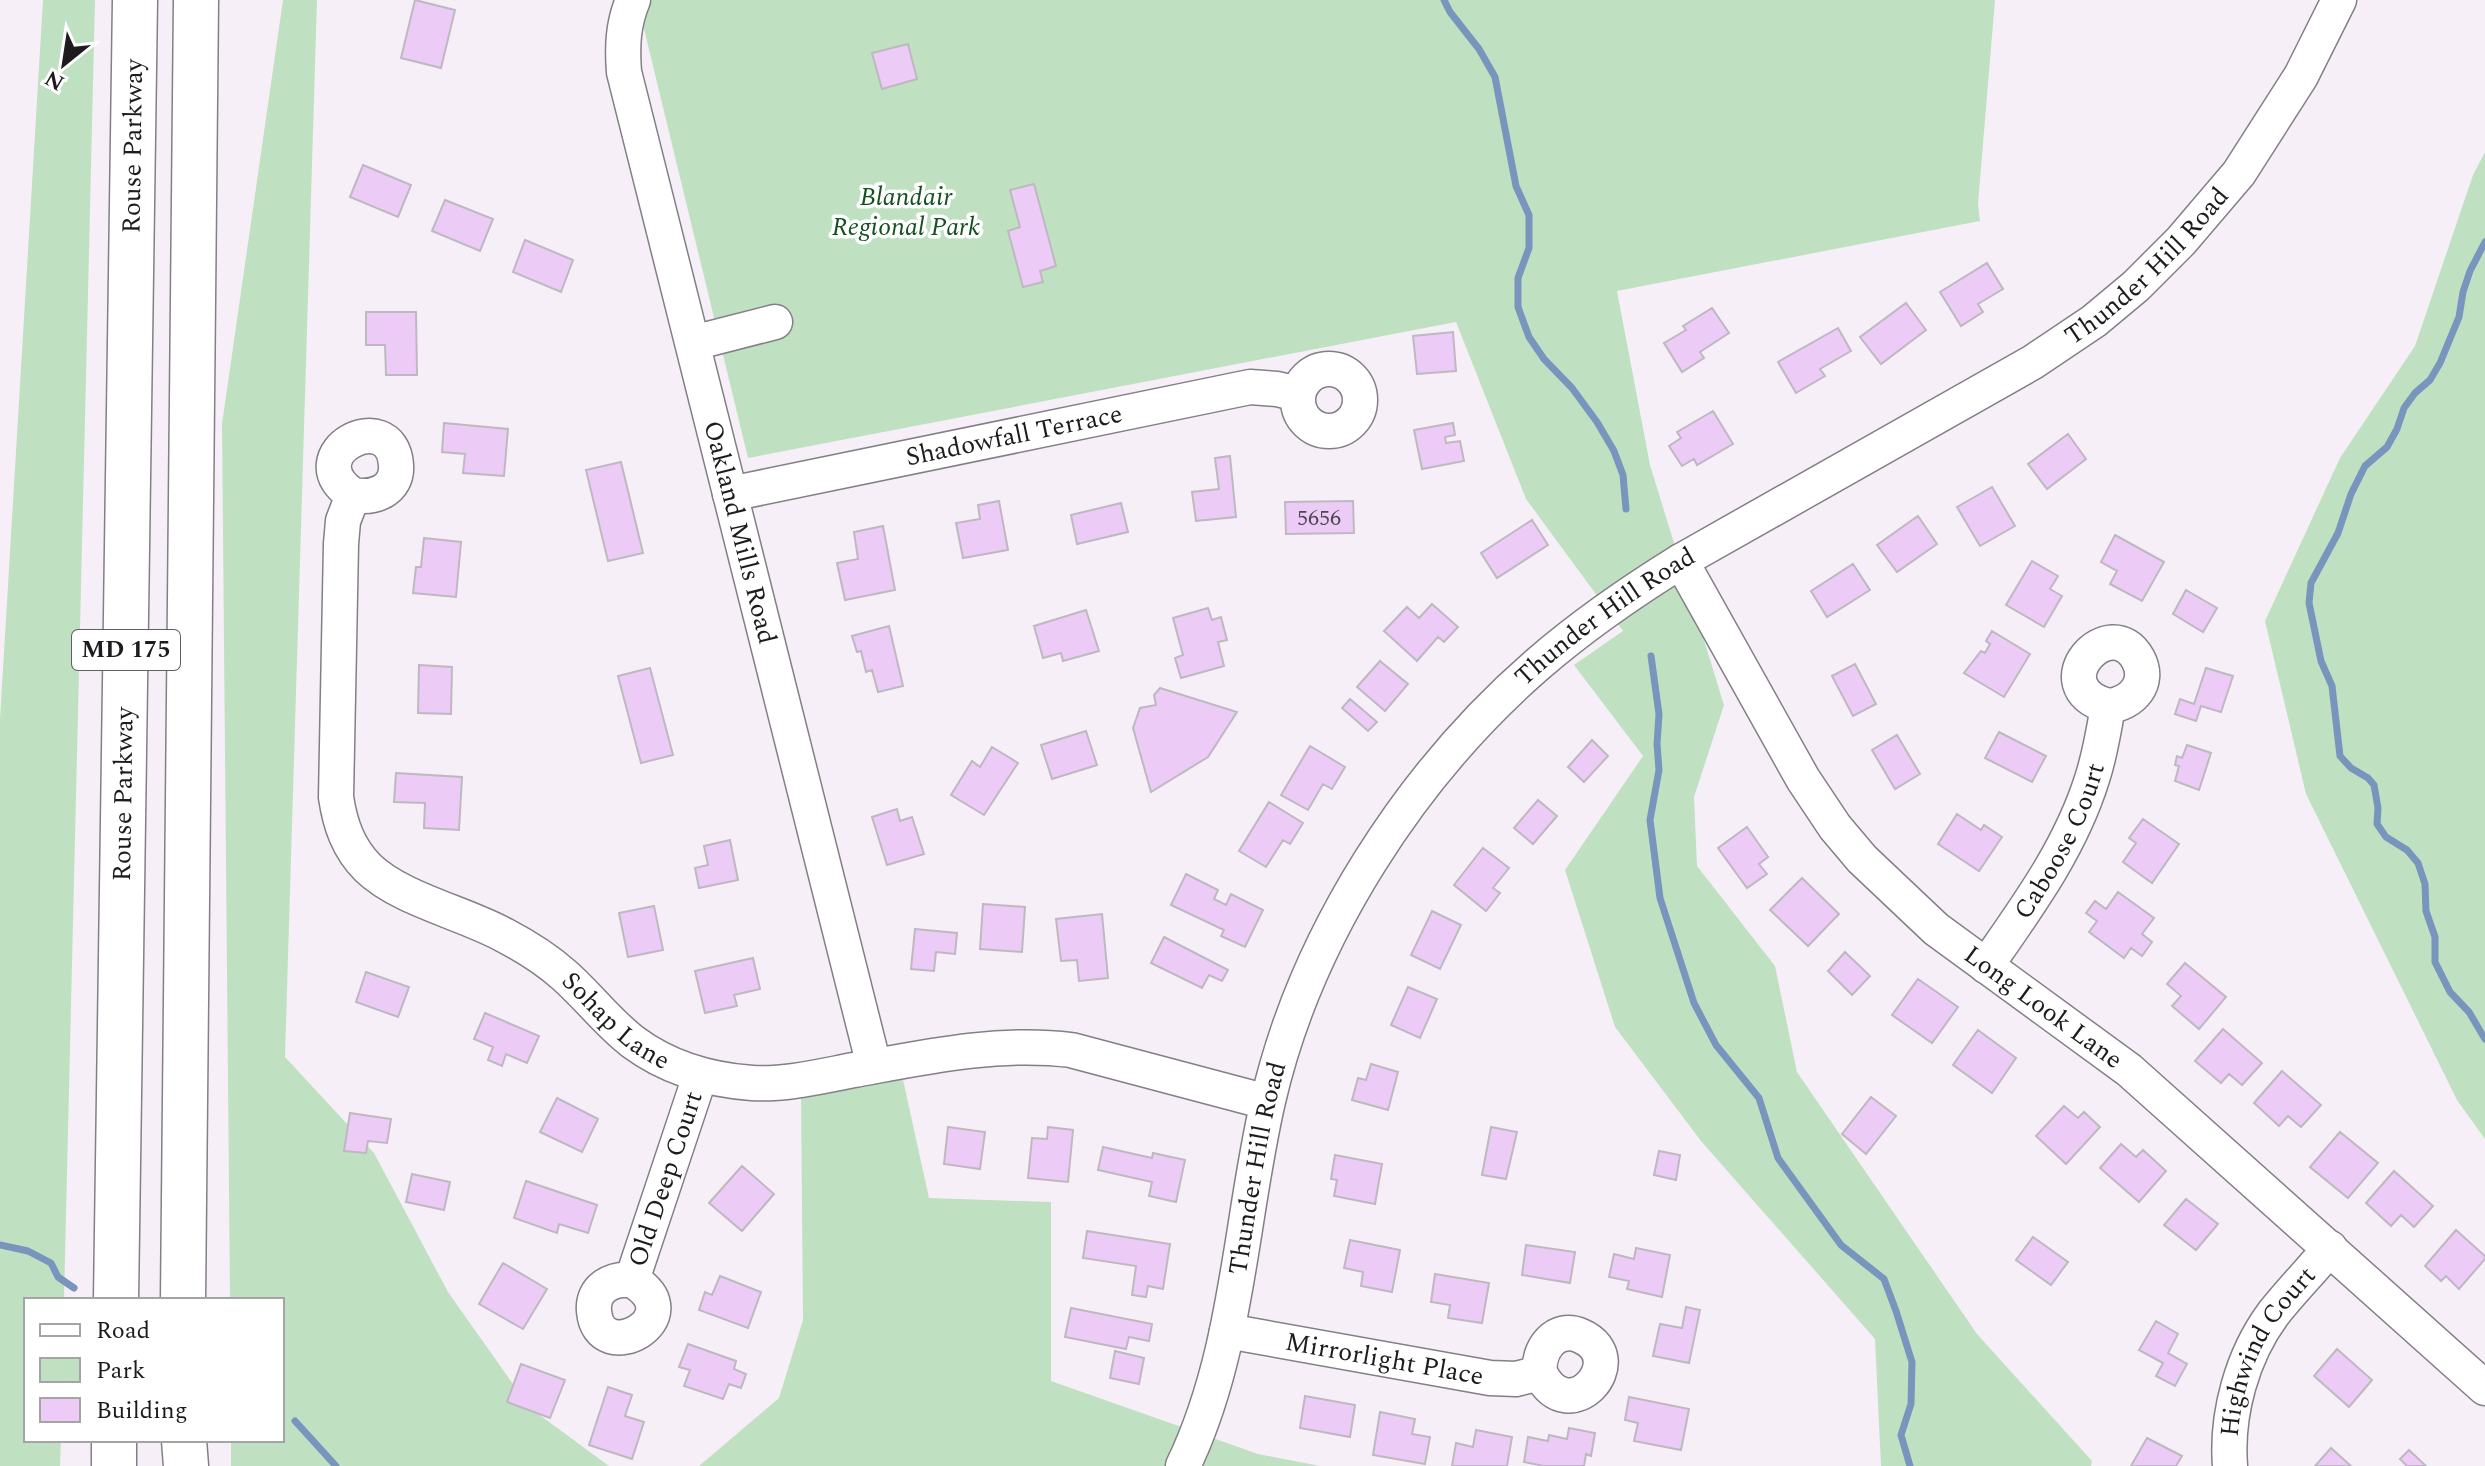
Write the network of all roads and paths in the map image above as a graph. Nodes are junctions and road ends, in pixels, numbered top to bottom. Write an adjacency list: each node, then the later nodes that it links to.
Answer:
1 (135, 0): 18 (main road, Rouse Parkway / MD 175)
2 (196, 0): 19 (main road, MD 175)
3 (633, 0): 6 (street, Oakland Mills Road)
4 (2339, 0): 10 (street, Thunder Hill Road)
5 (775, 322): 6 (street)
6 (693, 343): 8 (street, Oakland Mills Road)
7 (1298, 394): 8 (street, Shadowfall Terrace)
8 (730, 494): 13 (street, Oakland Mills Road)
9 (353, 495): 14 (street, Sohap Lane)
10 (1681, 561): 12 (street, Long Look Lane); 15 (street, Thunder Hill Road)
11 (2108, 706): 12 (street, Caboose Court)
12 (1986, 966): 16 (street, Long Look Lane)
13 (874, 1066): 14 (street, Sohap Lane); 15 (street, Sohap Lane)
14 (700, 1076): 17 (street, Old Deep Court)
15 (1267, 1102): 20 (street, Thunder Hill Road)
16 (2330, 1248): 22 (street, Long Look Lane); 28 (street, Highwind Court)
17 (632, 1280)
18 (116, 1298)
19 (183, 1298)
20 (1227, 1331): 21 (street, Mirrorlight Place); 27 (street, Thunder Hill Road)
21 (1540, 1373)
22 (2485, 1388)
23 (114, 1442): 25 (main road)
24 (183, 1442): 26 (main road)
25 (114, 1466)
26 (184, 1466)
27 (1183, 1466)
28 (2230, 1466)

